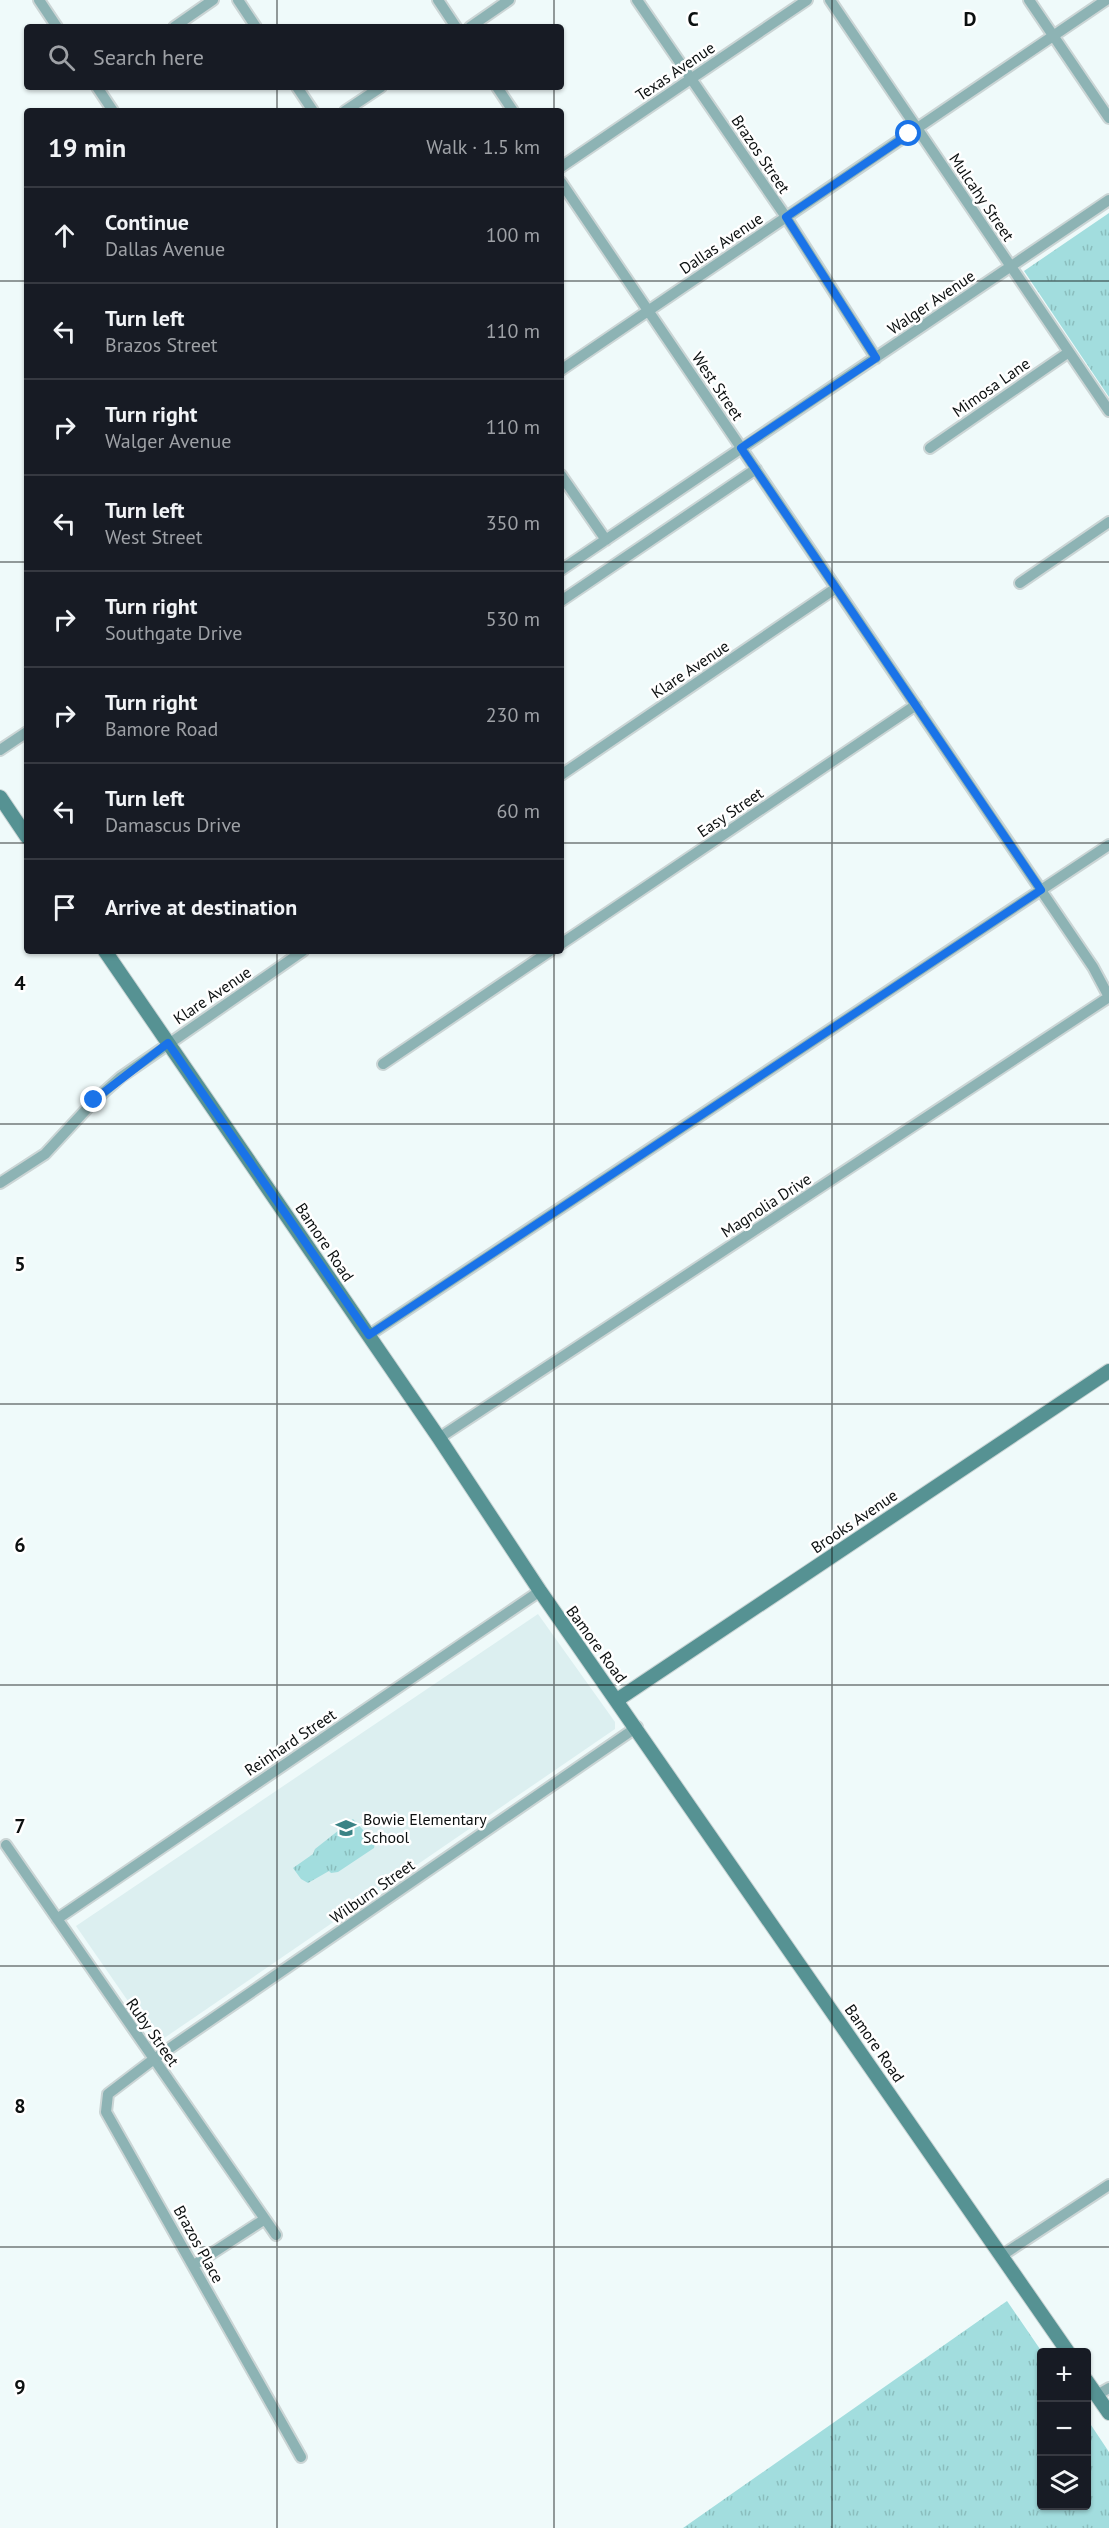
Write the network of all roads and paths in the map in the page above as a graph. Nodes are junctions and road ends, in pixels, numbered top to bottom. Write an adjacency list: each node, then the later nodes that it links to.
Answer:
1 (39, 0): 11 (street)
2 (213, 0): 12 (street)
3 (238, 0): 13 (street)
4 (438, 0): 14 (street)
5 (510, 0): 15 (street)
6 (637, 0): 17 (street, Brazos Street)
7 (807, 0): 17 (street, Texas Avenue)
8 (830, 0): 27 (street, Mulcahy Street)
9 (1029, 0): 16 (street)
10 (1106, 0): 16 (street, Dallas Avenue)
11 (55, 24)
12 (178, 24)
13 (254, 24)
14 (454, 24)
15 (474, 24)
16 (1053, 36): 26 (street); 27 (street, Dallas Avenue)
17 (691, 79): 28 (street, Texas Avenue); 31 (street, Brazos Street)
18 (99, 90): 22 (street)
19 (299, 90): 23 (street)
20 (376, 90): 24 (street)
21 (499, 90): 25 (street)
22 (111, 108)
23 (311, 108)
24 (350, 108)
25 (511, 108)
26 (1109, 118)
27 (917, 128): 31 (street, Dallas Avenue); 32 (street, Mulcahy Street)
28 (564, 166)
29 (564, 186): 33 (street, West Street)
30 (1109, 200): 32 (street, Walger Avenue)
31 (786, 217): 33 (street, Dallas Avenue); 35 (street, Brazos Street)
32 (1011, 266): 34 (street, Mulcahy Street); 35 (street, Walger Avenue)
33 (648, 311): 36 (street, Dallas Avenue); 38 (street, West Street)
34 (1069, 352): 37 (street, Mulcahy Street); 39 (street, Mimosa Lane)
35 (876, 358): 38 (street, Walger Avenue)
36 (564, 368)
37 (1109, 411)
38 (741, 448): 40 (street, West Street); 43 (street, Walger Avenue)
39 (930, 448)
40 (756, 469): 46 (street, West Street); 47 (street)
41 (564, 479): 43 (street)
42 (1109, 522): 45 (street)
43 (606, 540): 44 (street, Walger Avenue)
44 (564, 568)
45 (1020, 583)
46 (836, 588): 48 (street, West Street); 51 (street, Klare Avenue)
47 (564, 599)
48 (916, 705): 55 (street, West Street); 56 (street, Easy Street)
49 (24, 734): 50 (street)
50 (0, 750)
51 (564, 773)
52 (0, 797): 53 (street)
53 (24, 833)
54 (1109, 845): 55 (street)
55 (1041, 890): 60 (street, West Street); 64 (street)
56 (564, 942)
57 (107, 954): 61 (street, Bamore Road)
58 (299, 954): 61 (street, Klare Avenue)
59 (546, 954): 62 (street)
60 (1109, 997): 66 (street, Magnolia Drive)
61 (168, 1043): 63 (street, Klare Avenue); 64 (street, Bamore Road)
62 (383, 1064)
63 (0, 1183)
64 (369, 1335): 66 (street, Bamore Road)
65 (1109, 1371): 68 (street, Brooks Avenue)
66 (439, 1438): 67 (street, Bamore Road)
67 (540, 1591): 68 (street, Bamore Road); 71 (street, Reinhard Street)
68 (617, 1700): 69 (street, Bamore Road)
69 (637, 1728): 72 (street, Wilburn Street); 76 (street, Bamore Road)
70 (6, 1845): 71 (street, Ruby Street)
71 (57, 1919): 72 (street, Ruby Street)
72 (154, 2059): 74 (street, Ruby Street); 77 (street, Brazos Place)
73 (1109, 2185): 76 (street)
74 (265, 2219): 75 (street, Ruby Street); 77 (street)
75 (276, 2235)
76 (1002, 2256): 78 (street, Bamore Road)
77 (194, 2265): 81 (street, Brazos Place)
78 (1065, 2348)
79 (1103, 2392): 80 (street)
80 (1109, 2413)
81 (301, 2457)

